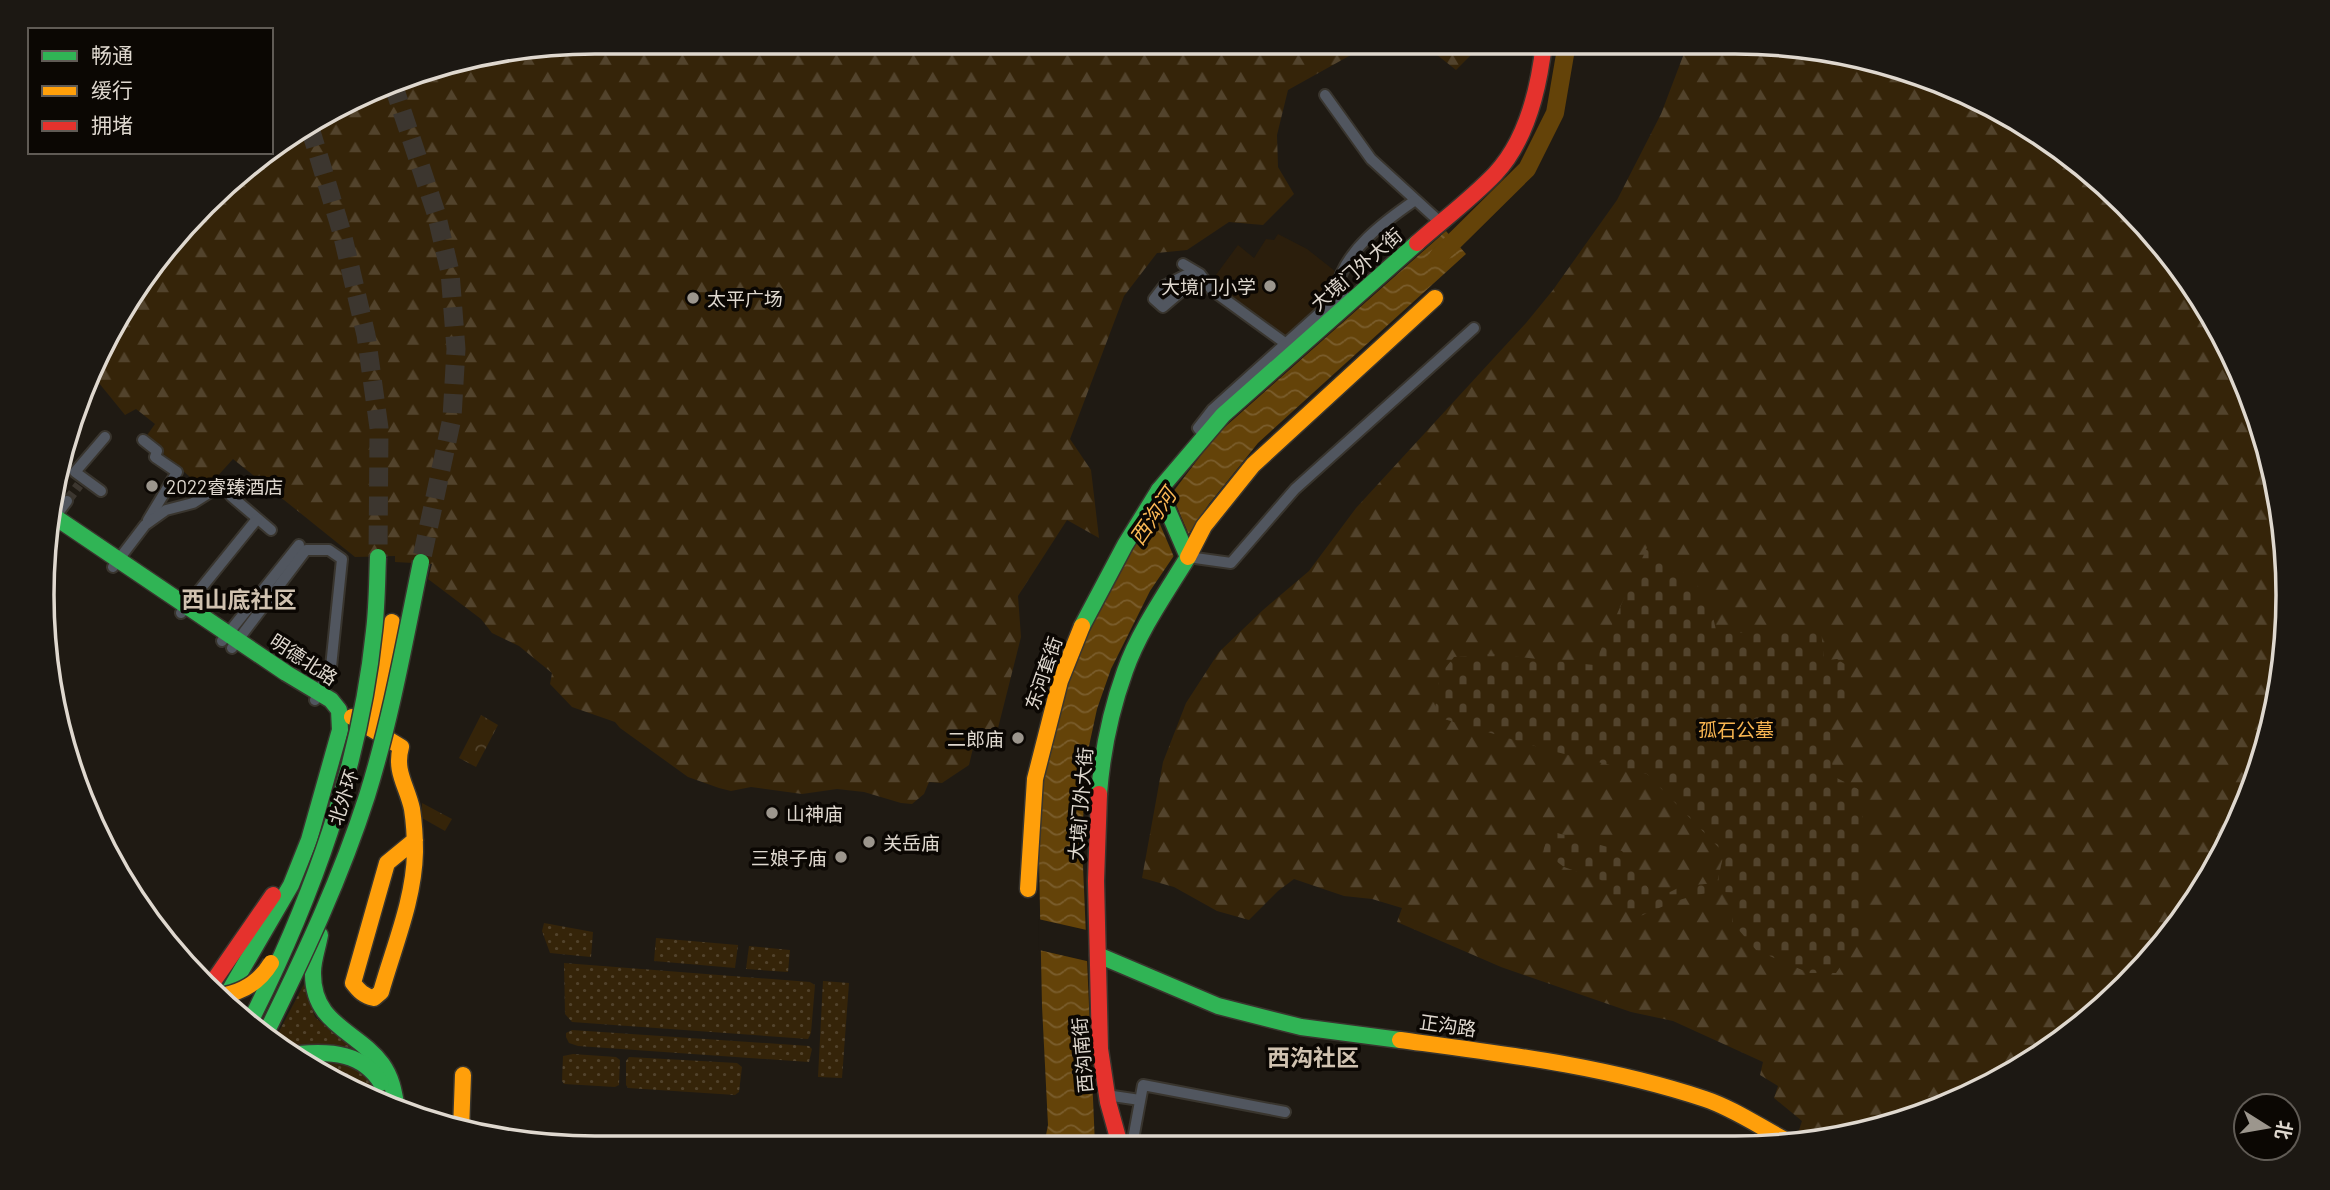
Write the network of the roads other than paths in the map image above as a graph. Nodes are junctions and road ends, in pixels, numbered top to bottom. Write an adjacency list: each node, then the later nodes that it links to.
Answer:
1 (1542, 54): 4 (main road, 大境门外大街)
2 (1325, 94): 3 (street)
3 (1414, 201): 4 (street); 6 (street)
4 (1441, 223): 6 (main road, 大境门外大街)
5 (1205, 282): 5 (street); 9 (street)
6 (1346, 298): 9 (street); 10 (main road, 大境门外大街)
7 (1435, 298): 24 (main road, 大境门外大街)
8 (1474, 328): 24 (street)
9 (1285, 343): 10 (street)
10 (1204, 435): 16 (main road, 大境门外大街)
11 (105, 437): 13 (street)
12 (143, 440): 21 (street)
13 (101, 491)
14 (212, 491): 21 (street)
15 (231, 496): 19 (street)
16 (1161, 497): 24 (main road); 37 (main road, 东河套街)
17 (67, 501): 18 (street)
18 (62, 507)
19 (257, 519): 22 (street); 28 (street)
20 (59, 525): 27 (main road, 明德北路)
21 (145, 526): 27 (street)
22 (271, 530)
23 (299, 545): 30 (street)
24 (1185, 551): 38 (main road, 大境门外大街)
25 (378, 557): 34 (main road, 北外环, bridge)
26 (421, 562): 35 (main road, 北外环, bridge)
27 (116, 563): 28 (main road, 明德北路)
28 (184, 609): 30 (main road, 明德北路)
29 (392, 622): 33 (main road)
30 (230, 640): 31 (main road, 明德北路); 31 (street)
31 (317, 696): 32 (main road, 明德北路)
32 (334, 714): 33 (main road); 39 (main road, 明德北路); 40 (main road, 明德北路)
33 (370, 729): 36 (main road)
34 (346, 777): 41 (main road, bridge); 42 (main road, 北外环, bridge)
35 (367, 795): 43 (main road, 北外环, bridge); 48 (main road, bridge)
36 (415, 840): 36 (main road)
37 (1028, 889)
38 (1098, 959): 47 (main road, 西沟南街); 52 (main road, 正沟路); 53 (main road, 正沟路)
39 (215, 979)
40 (228, 992)
41 (230, 994)
42 (254, 1014)
43 (269, 1026)
44 (309, 1054): 46 (main road)
45 (463, 1074): 51 (main road)
46 (385, 1094)
47 (1106, 1095): 49 (street); 54 (main road, 西沟南街)
48 (396, 1098)
49 (1140, 1100): 50 (street); 55 (street)
50 (1285, 1112)
51 (461, 1118)
52 (1775, 1134)
53 (1764, 1135)
54 (1117, 1136)
55 (1134, 1136)

